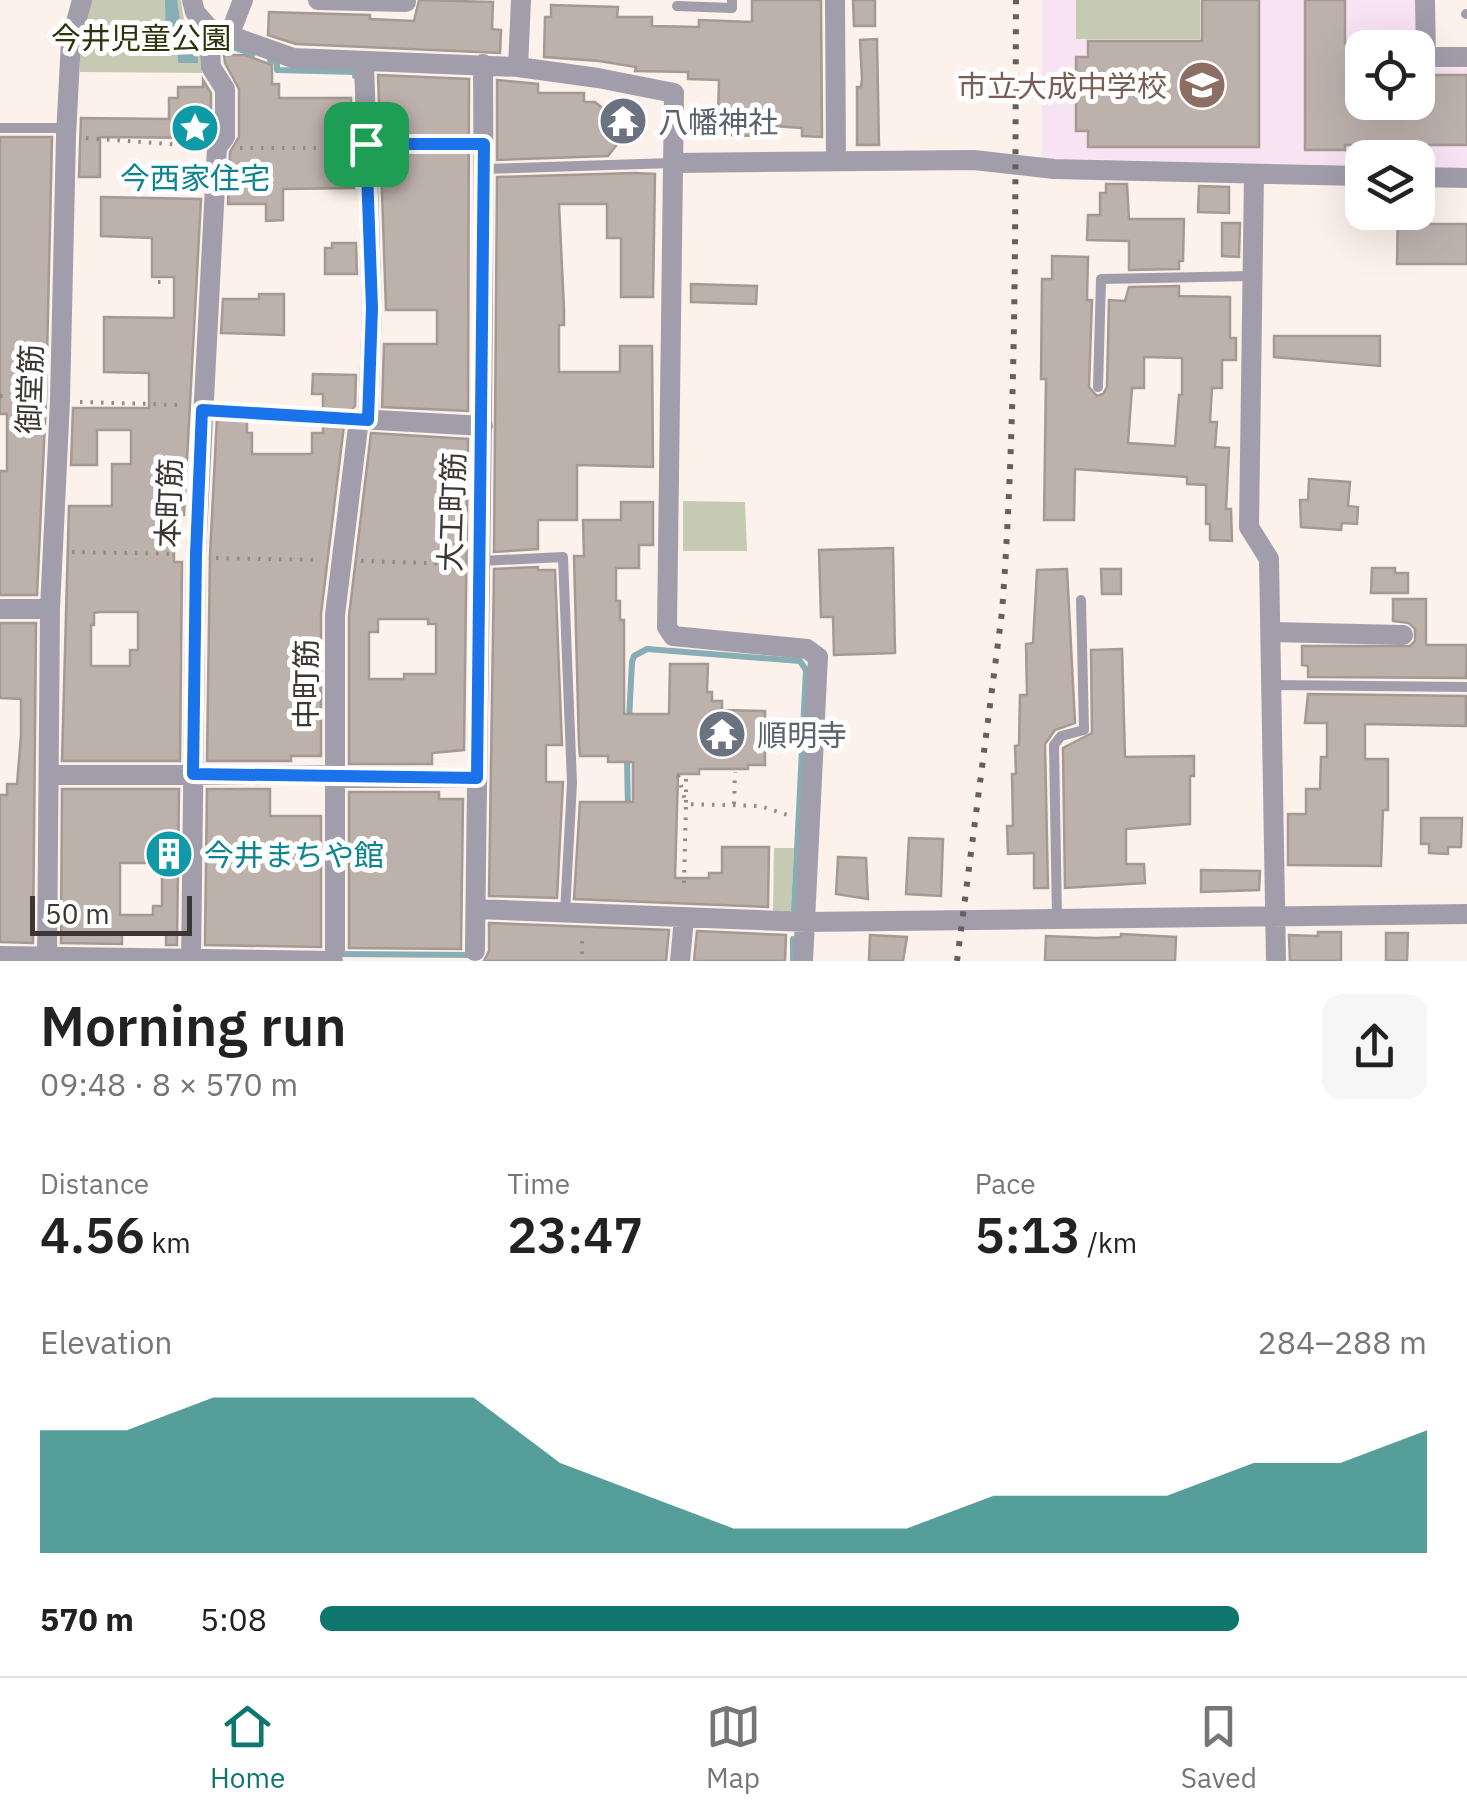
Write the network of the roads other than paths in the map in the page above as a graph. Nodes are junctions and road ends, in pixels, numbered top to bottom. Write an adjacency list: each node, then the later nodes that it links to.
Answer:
1 (82, 0): 17 (street, 御堂筋)
2 (192, 0): 11 (street, 本町筋)
3 (242, 0): 11 (street)
4 (318, 0): 9 (street)
5 (521, 0): 15 (street)
6 (732, 0): 10 (lane)
7 (835, 0): 18 (street)
8 (1425, 0): 12 (street)
9 (406, 2)
10 (677, 6)
11 (214, 39): 13 (street); 37 (street, 本町筋)
12 (1467, 57)
13 (364, 64): 14 (street); 27 (street, 中町筋)
14 (483, 64): 15 (street); 20 (street, 大工町筋)
15 (518, 67): 19 (street)
16 (0, 128): 17 (lane)
17 (66, 128): 32 (street, 御堂筋)
18 (836, 161): 19 (street); 21 (street)
19 (674, 163): 20 (lane); 47 (street)
20 (484, 169): 28 (street, 大工町筋)
21 (1254, 174): 22 (street); 25 (street)
22 (1345, 176)
23 (1435, 177): 24 (street)
24 (1467, 178)
25 (1252, 276): 26 (lane); 33 (street)
26 (1098, 388)
27 (363, 420): 28 (street); 39 (street, 中町筋)
28 (483, 426): 29 (street, 大工町筋)
29 (481, 561): 40 (street, 大工町筋); 42 (lane)
30 (1082, 600): 46 (lane)
31 (0, 609): 32 (street)
32 (50, 609): 38 (street, 御堂筋)
33 (1270, 632): 34 (street); 35 (street)
34 (1403, 635)
35 (1272, 685): 36 (lane); 45 (street)
36 (1467, 688)
37 (193, 774): 38 (street); 39 (street); 52 (street, 本町筋)
38 (49, 775): 51 (street, 御堂筋)
39 (335, 776): 40 (street); 49 (street, 中町筋)
40 (477, 778): 41 (street, 大工町筋)
41 (476, 909): 42 (street); 50 (street, 大工町筋)
42 (565, 912): 44 (street)
43 (1467, 914): 45 (street)
44 (684, 918): 47 (street); 53 (street)
45 (1278, 918): 46 (street); 55 (street)
46 (1057, 920): 47 (street)
47 (806, 922): 54 (street)
48 (0, 956): 51 (street)
49 (334, 957): 52 (street)
50 (475, 957)
51 (47, 958): 52 (street)
52 (191, 959)
53 (680, 961)
54 (803, 961)
55 (1276, 961)

